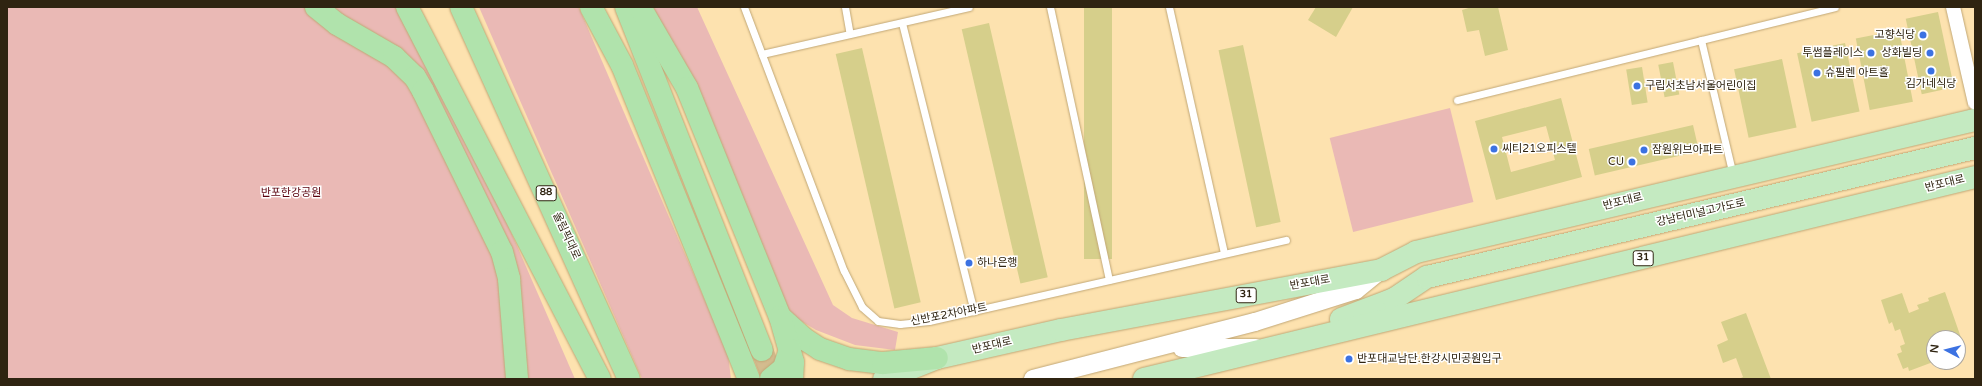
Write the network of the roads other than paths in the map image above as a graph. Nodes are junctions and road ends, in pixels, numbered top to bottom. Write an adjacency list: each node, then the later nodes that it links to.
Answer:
1 (316, 7): 38 (highway)
2 (407, 7): 39 (highway)
3 (461, 7): 40 (highway, 올림픽대로 / 88)
4 (591, 7): 37 (highway)
5 (626, 7): 34 (highway)
6 (640, 7): 30 (highway)
7 (744, 7): 17 (lane, 신반포2차아파트)
8 (844, 7): 15 (lane)
9 (967, 7): 14 (lane)
10 (1050, 7): 28 (lane)
11 (1169, 7): 25 (lane)
12 (1835, 7): 16 (lane)
13 (1953, 7): 19 (street)
14 (902, 23): 15 (lane); 29 (lane)
15 (850, 34): 17 (lane)
16 (1702, 40): 18 (lane); 22 (lane)
17 (762, 54): 29 (lane, 신반포2차아파트)
18 (1457, 100)
19 (1975, 103)
20 (1975, 120): 22 (main road, 반포대로 / 31)
21 (1975, 148): 27 (main road, 강남터미널고가도로 / 31)
22 (1733, 175): 26 (main road, 반포대로 / 31)
23 (1975, 177): 31 (main road, 반포대로 / 31)
24 (1286, 240): 25 (lane, 신반포2차아파트)
25 (1224, 253): 28 (lane, 신반포2차아파트)
26 (1381, 270): 27 (main road, 31); 35 (street); 36 (main road, 반포대로 / 31)
27 (1427, 277): 31 (main road, 31)
28 (1109, 280): 29 (lane, 신반포2차아파트)
29 (974, 311)
30 (780, 317): 32 (highway); 36 (highway)
31 (1310, 338): 33 (main road, 반포대로 / 31)
32 (790, 348): 41 (highway); 42 (highway)
33 (1265, 349): 35 (street); 45 (main road, 반포대로 / 31)
34 (762, 350)
35 (1155, 350): 44 (street)
36 (937, 358): 43 (main road, 반포대로 / 31)
37 (750, 376)
38 (517, 379)
39 (600, 379)
40 (629, 379)
41 (771, 379)
42 (792, 379)
43 (884, 379)
44 (1033, 379)
45 (1144, 379)

